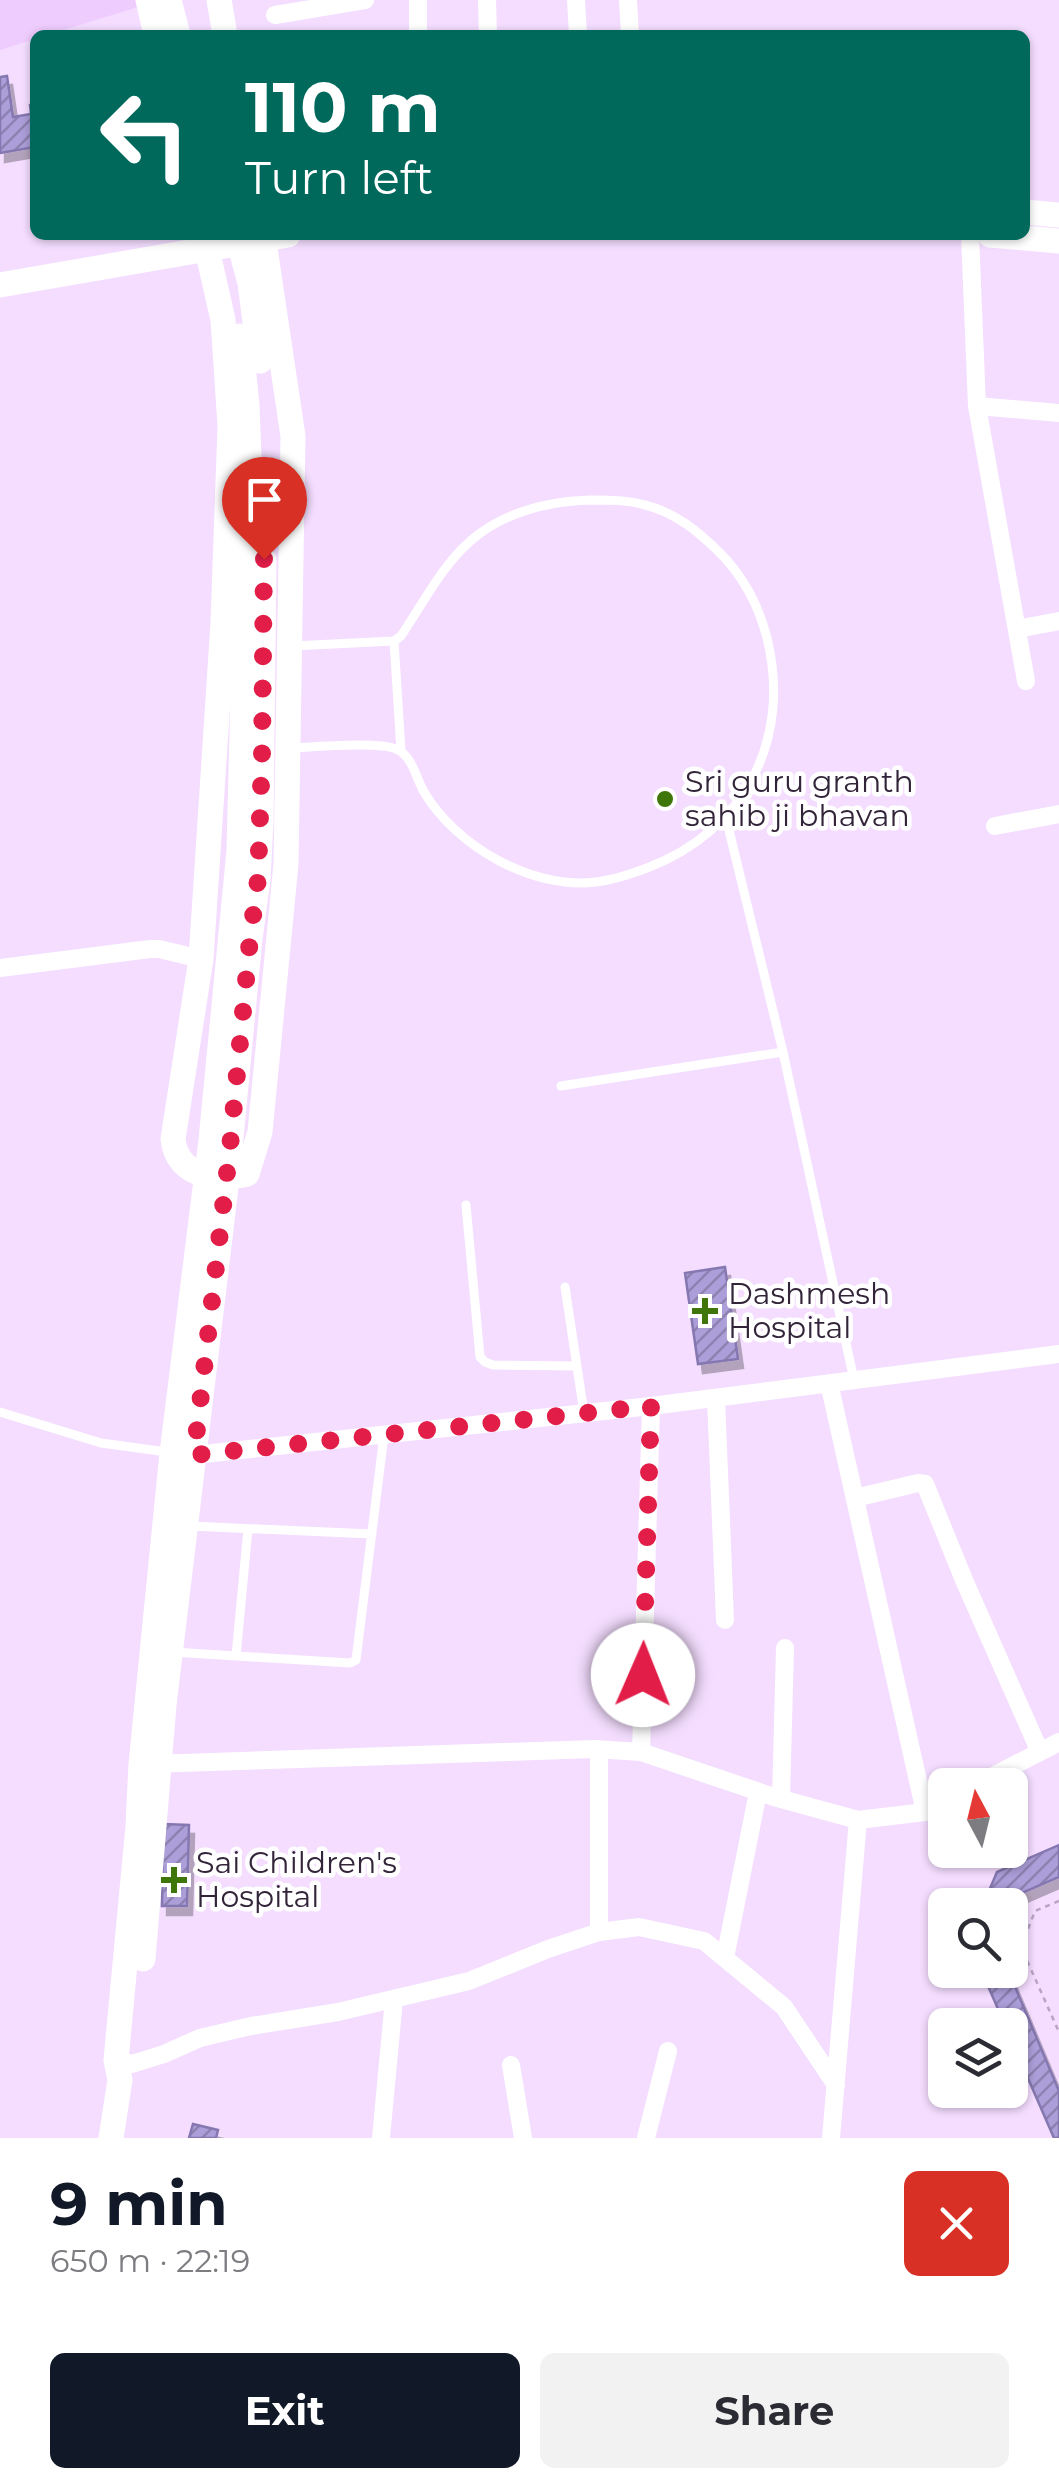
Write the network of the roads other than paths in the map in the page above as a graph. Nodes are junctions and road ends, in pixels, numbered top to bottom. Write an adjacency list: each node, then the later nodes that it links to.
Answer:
1 (148, 0): 10 (main road)
2 (169, 0): 11 (main road)
3 (219, 0): 12 (main road)
4 (365, 0): 9 (street)
5 (418, 0): 13 (street)
6 (487, 0): 14 (street)
7 (576, 0): 15 (street)
8 (628, 0): 16 (street)
9 (275, 15)
10 (155, 30)
11 (177, 30)
12 (224, 30)
13 (418, 30)
14 (488, 30)
15 (578, 30)
16 (630, 30)
17 (1030, 212): 18 (main road)
18 (1059, 215)
19 (1030, 238): 23 (main road)
20 (238, 240): 30 (main road)
21 (272, 240): 32 (main road)
22 (970, 240): 26 (street)
23 (1059, 241)
24 (211, 242): 25 (main road); 30 (main road); 39 (main road)
25 (0, 285)
26 (977, 406): 27 (street); 29 (street)
27 (1059, 412)
28 (1059, 622): 29 (street)
29 (1017, 629): 33 (street)
30 (254, 631): 43 (main road)
31 (394, 640): 32 (lane); 35 (lane); 37 (lane)
32 (290, 646): 34 (main road)
33 (1026, 681)
34 (288, 748): 35 (lane); 43 (main road)
35 (401, 750): 37 (lane)
36 (1059, 814): 38 (street)
37 (726, 818): 41 (lane)
38 (995, 826)
39 (201, 959): 40 (street); 43 (main road)
40 (0, 968)
41 (783, 1052): 42 (lane); 48 (lane)
42 (561, 1086)
43 (216, 1177): 55 (main road)
44 (466, 1206): 47 (lane)
45 (565, 1287): 47 (lane)
46 (1059, 1354): 48 (street)
47 (577, 1366): 53 (lane)
48 (854, 1380): 49 (street)
49 (830, 1383): 50 (street); 56 (street)
50 (716, 1398): 51 (street); 60 (street)
51 (651, 1406): 53 (street); 66 (street)
52 (0, 1412): 55 (lane)
53 (584, 1413): 54 (street)
54 (384, 1435): 55 (street); 59 (lane)
55 (183, 1454): 57 (main road); 68 (main road)
56 (855, 1498): 67 (street); 73 (street)
57 (185, 1526): 58 (lane); 62 (main road)
58 (248, 1529): 59 (lane); 63 (lane)
59 (372, 1534): 63 (lane)
60 (725, 1620)
61 (785, 1648): 71 (street)
62 (170, 1652): 63 (lane); 68 (main road)
63 (236, 1656)
64 (1059, 1742): 67 (street)
65 (598, 1749): 66 (street); 68 (street); 75 (street)
66 (641, 1752): 70 (street)
67 (1040, 1752): 69 (street)
68 (151, 1764): 80 (main road)
69 (1009, 1768)
70 (758, 1792): 71 (street); 76 (street)
71 (781, 1799): 74 (street)
72 (928, 1810): 73 (street)
73 (925, 1812): 74 (street)
74 (858, 1820): 81 (street)
75 (598, 1932): 76 (street); 77 (street)
76 (725, 1958): 81 (street)
77 (394, 1999): 80 (street); 83 (street)
78 (668, 2051): 85 (street)
79 (511, 2065): 84 (street)
80 (123, 2068): 82 (main road)
81 (836, 2085): 86 (street)
82 (111, 2138)
83 (381, 2138)
84 (524, 2138)
85 (646, 2138)
86 (831, 2138)

